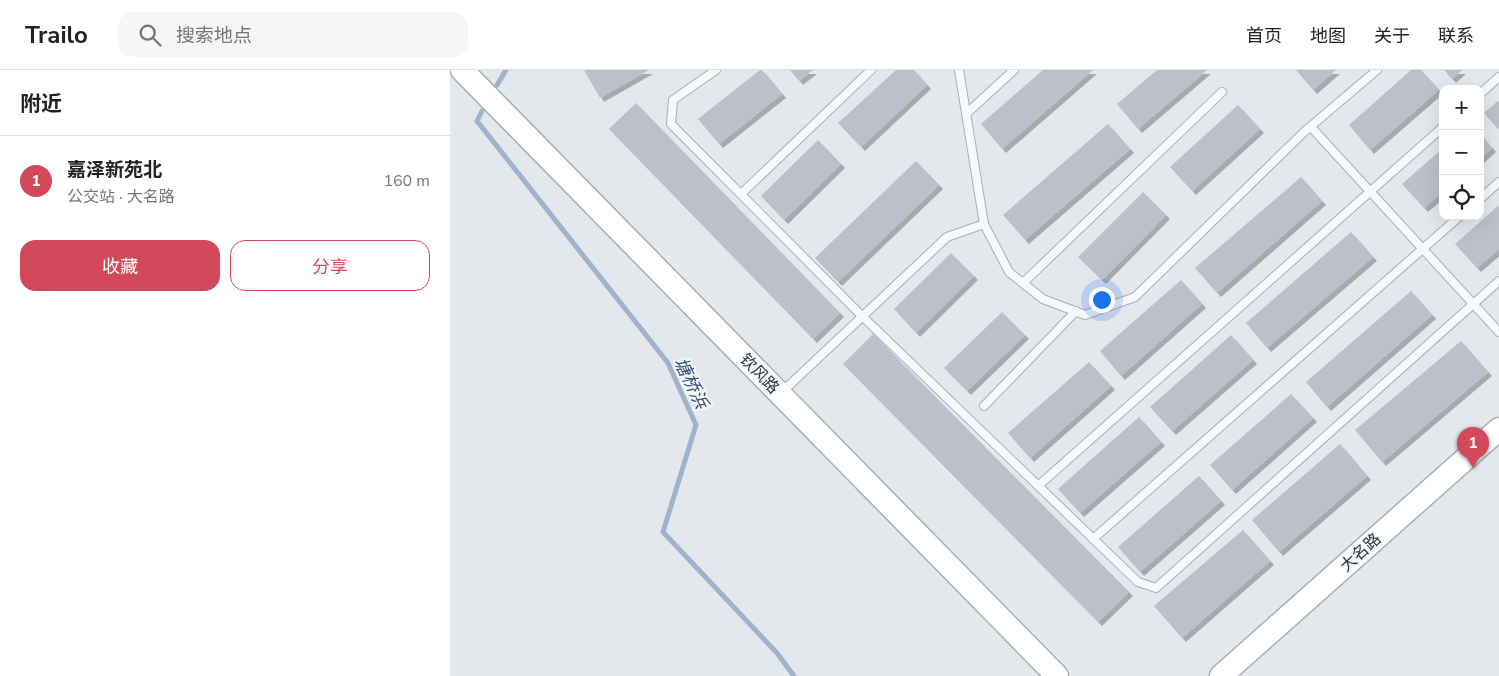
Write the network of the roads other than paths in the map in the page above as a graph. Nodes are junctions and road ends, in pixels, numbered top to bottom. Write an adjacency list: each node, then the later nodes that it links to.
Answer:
1 (462, 70): 26 (street, 钦风路)
2 (716, 70): 15 (lane)
3 (871, 70): 15 (lane)
4 (959, 70): 10 (lane)
5 (1014, 70): 10 (lane)
6 (1377, 70): 11 (lane)
7 (1499, 77): 8 (lane)
8 (1484, 90)
9 (1222, 92): 21 (lane)
10 (966, 114): 18 (lane)
11 (1310, 127): 14 (lane); 23 (lane)
12 (1440, 130): 14 (lane)
13 (1499, 182): 16 (lane)
14 (1370, 192): 19 (lane); 29 (lane)
15 (741, 194): 24 (lane)
16 (1484, 195)
17 (1456, 220): 19 (lane)
18 (984, 224): 21 (lane); 24 (lane)
19 (1423, 249): 22 (lane); 30 (lane)
20 (1499, 281): 22 (lane)
21 (1023, 283): 23 (lane)
22 (1473, 304): 25 (lane); 30 (lane)
23 (1076, 311): 27 (lane)
24 (862, 316): 26 (lane); 29 (lane)
25 (1499, 332)
26 (780, 394): 31 (street, 钦风路)
27 (984, 406)
28 (1499, 429): 32 (street, 大名路)
29 (1038, 486): 30 (lane)
30 (1093, 539)
31 (1057, 676)
32 (1221, 676)

